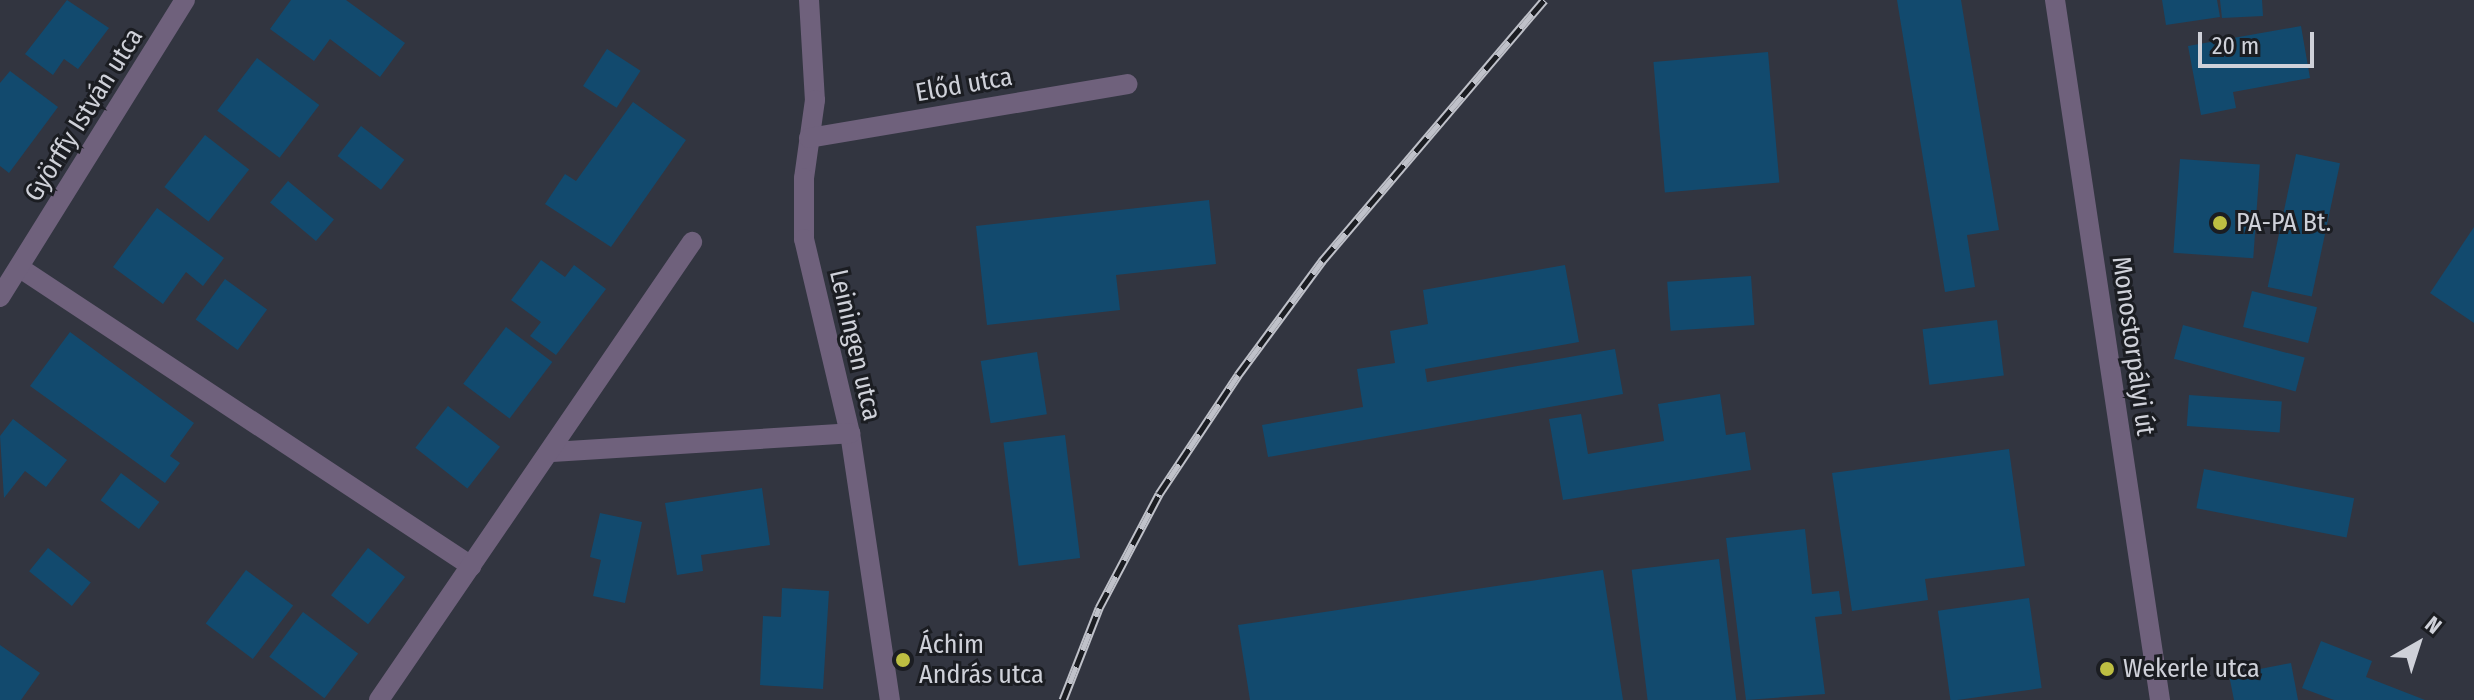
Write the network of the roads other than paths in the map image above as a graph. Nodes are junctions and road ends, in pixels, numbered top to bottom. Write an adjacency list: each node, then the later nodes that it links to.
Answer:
1 (185, 0): 7 (street, Györffy István utca)
2 (809, 0): 5 (street, Leiningen utca)
3 (2055, 0): 14 (street, Monostorpályi út)
4 (1127, 84): 5 (street, Előd utca)
5 (809, 138): 9 (street, Leiningen utca)
6 (692, 242): 10 (street)
7 (20, 268): 8 (street, Györffy István utca); 11 (street)
8 (0, 297)
9 (850, 433): 10 (street); 13 (street, Leiningen utca)
10 (552, 452): 11 (street)
11 (471, 566): 12 (street)
12 (379, 700)
13 (890, 700)
14 (2160, 700)

